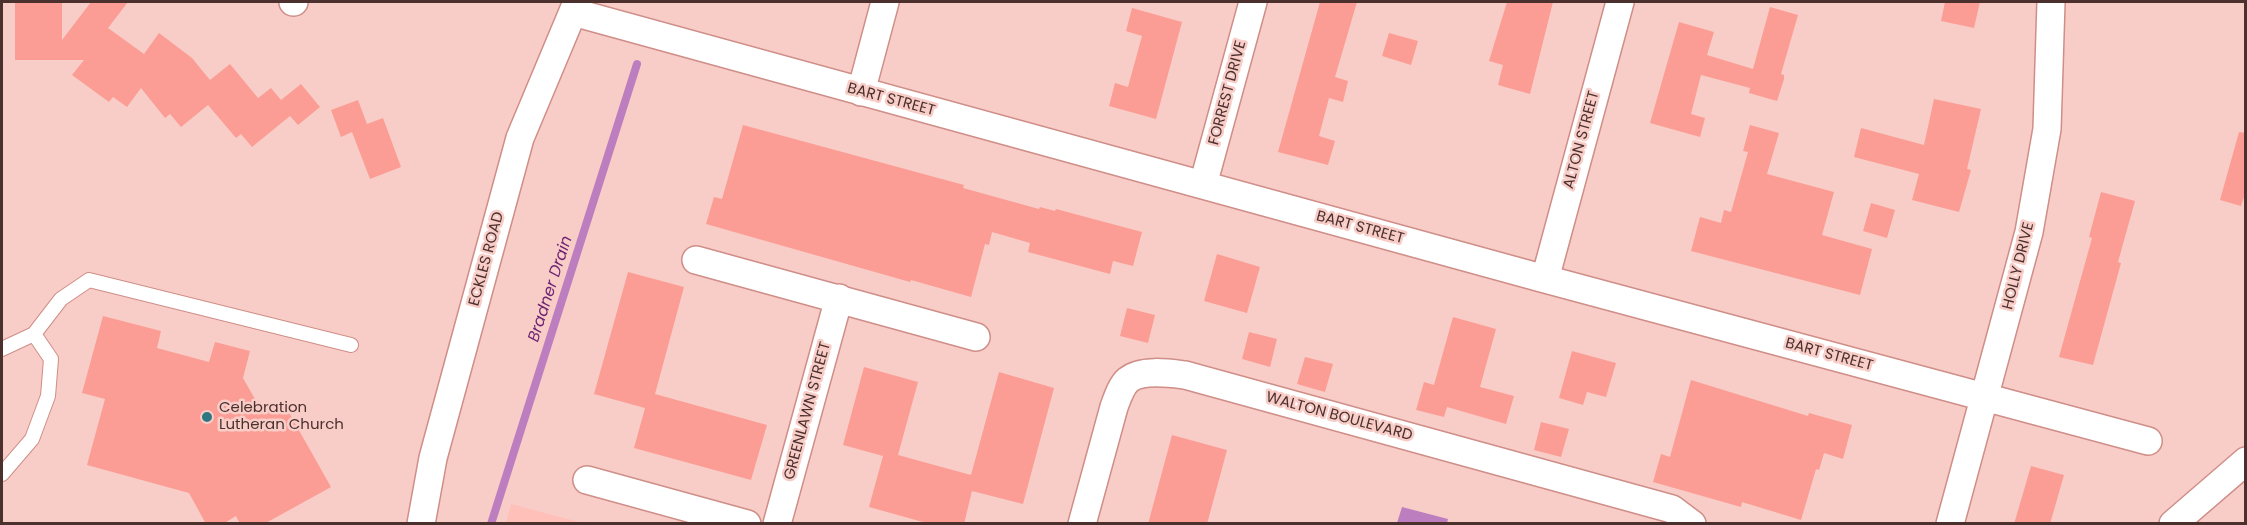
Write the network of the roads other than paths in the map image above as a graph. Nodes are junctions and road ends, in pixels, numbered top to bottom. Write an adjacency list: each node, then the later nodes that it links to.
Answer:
1 (885, 2): 6 (street)
2 (1252, 2): 7 (street, FORREST DRIVE)
3 (1620, 2): 9 (street, ALTON STREET)
4 (2051, 2): 15 (street, HOLLY DRIVE)
5 (575, 7): 6 (street, BART STREET); 20 (street, ECKLES ROAD)
6 (861, 92): 7 (street, BART STREET)
7 (1203, 185): 9 (street, BART STREET)
8 (696, 260): 10 (street)
9 (1545, 279): 15 (street, BART STREET)
10 (839, 298): 12 (street); 22 (street, GREENLAWN STREET)
11 (34, 334): 13 (lane); 14 (lane); 18 (lane)
12 (976, 337)
13 (351, 345)
14 (2, 349)
15 (1985, 397): 16 (street, BART STREET); 25 (street, HOLLY DRIVE)
16 (2148, 441)
17 (2246, 462): 26 (street)
18 (2, 474)
19 (587, 480): 21 (street)
20 (421, 524)
21 (747, 524)
22 (777, 524)
23 (1082, 524): 24 (street, WALTON BOULEVARD)
24 (1692, 524)
25 (1950, 524)
26 (2173, 524)

